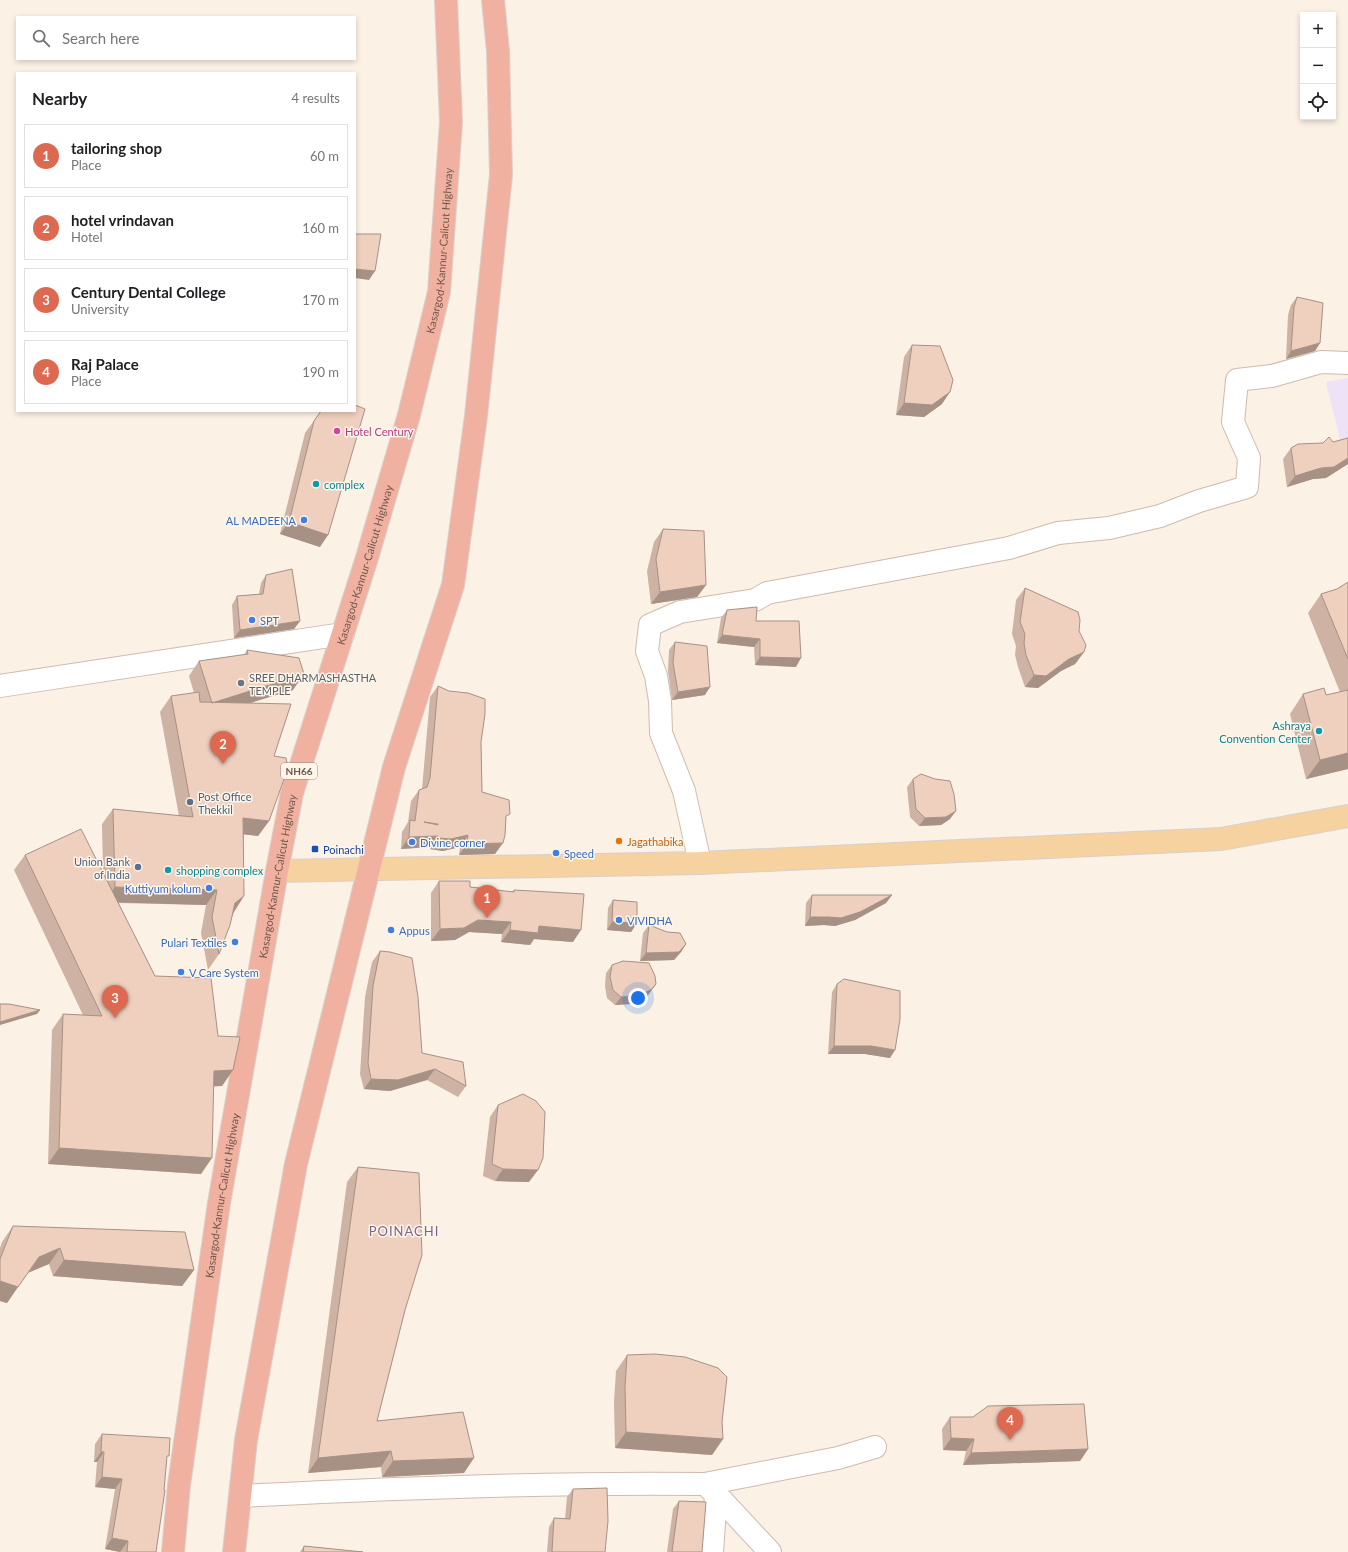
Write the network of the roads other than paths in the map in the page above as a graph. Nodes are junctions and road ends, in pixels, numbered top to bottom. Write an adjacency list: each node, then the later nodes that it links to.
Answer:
1 (446, 0): 4 (highway, Kasargod-Kannur-Calicut Highway / NH66)
2 (493, 0): 8 (highway)
3 (1348, 363): 7 (street)
4 (343, 634): 5 (street); 9 (highway, Kasargod-Kannur-Calicut Highway / NH66)
5 (0, 686)
6 (1348, 816): 7 (main road)
7 (700, 863): 8 (main road)
8 (370, 869): 9 (main road); 12 (highway)
9 (277, 871): 13 (highway, Kasargod-Kannur-Calicut Highway / NH66)
10 (876, 1447): 11 (street)
11 (710, 1489): 12 (street); 15 (street); 16 (street)
12 (240, 1496): 14 (highway)
13 (173, 1552)
14 (234, 1552)
15 (712, 1552)
16 (770, 1552)

